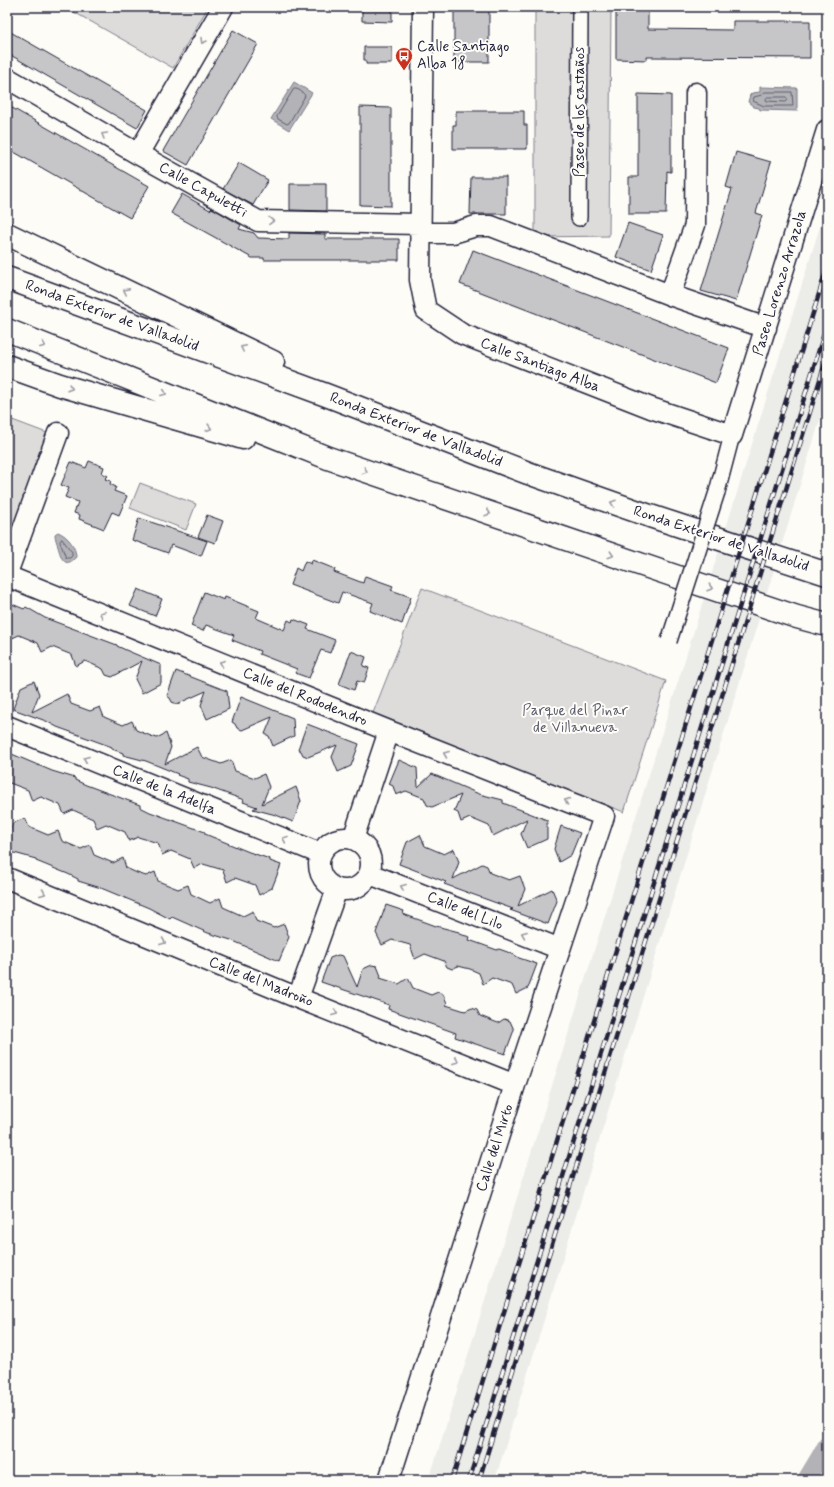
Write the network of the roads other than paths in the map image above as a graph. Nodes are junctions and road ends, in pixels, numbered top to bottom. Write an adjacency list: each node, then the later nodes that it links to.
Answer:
1 (223, 7): 7 (street, one-way to 7)
2 (423, 7): 9 (street, Calle Santiago Alba)
3 (580, 7): 8 (street, Paseo de los castaños)
4 (7, 78): 7 (street, Calle Capuletti, one-way to 4)
5 (696, 93): 12 (street)
6 (827, 130): 13 (street, Paseo Lorenzo Arrazola)
7 (138, 154): 9 (street, Calle Capuletti, one-way to 9)
8 (579, 218)
9 (420, 228): 12 (street); 18 (street, Calle Santiago Alba)
10 (7, 234): 16 (highway, one-way to 10)
11 (7, 278): 16 (highway, Ronda Exterior de Valladolid)
12 (670, 295): 13 (street)
13 (766, 328): 18 (street, Paseo Lorenzo Arrazola)
14 (7, 330): 19 (highway, one-way to 19)
15 (7, 366): 19 (highway, one-way to 19)
16 (326, 395): 21 (highway, Ronda Exterior de Valladolid, one-way to 16)
17 (58, 432): 20 (street)
18 (732, 435): 24 (street, bridge)
19 (328, 458): 23 (highway, one-way to 23)
20 (7, 573)
21 (827, 574)
22 (7, 576): 26 (street, Calle del Rododendro, one-way to 22)
23 (827, 625)
24 (669, 641)
25 (7, 726): 29 (street, Calle de la Adelfa, one-way to 25)
26 (389, 731): 27 (street, Calle del Rododendro, one-way to 26); 28 (street)
27 (604, 816): 33 (street, Calle del Mirto)
28 (353, 839): 29 (street); 30 (street)
29 (321, 854): 32 (street)
30 (370, 874): 32 (street); 33 (street, Calle del Lilo, one-way to 30)
31 (7, 878): 34 (street, Calle del Madroño, one-way to 34)
32 (337, 890): 34 (street)
33 (560, 949): 35 (street, Calle del Mirto)
34 (298, 998): 35 (street, Calle del Madroño, one-way to 35)
35 (515, 1085): 36 (street, Calle del Mirto)
36 (389, 1480)

